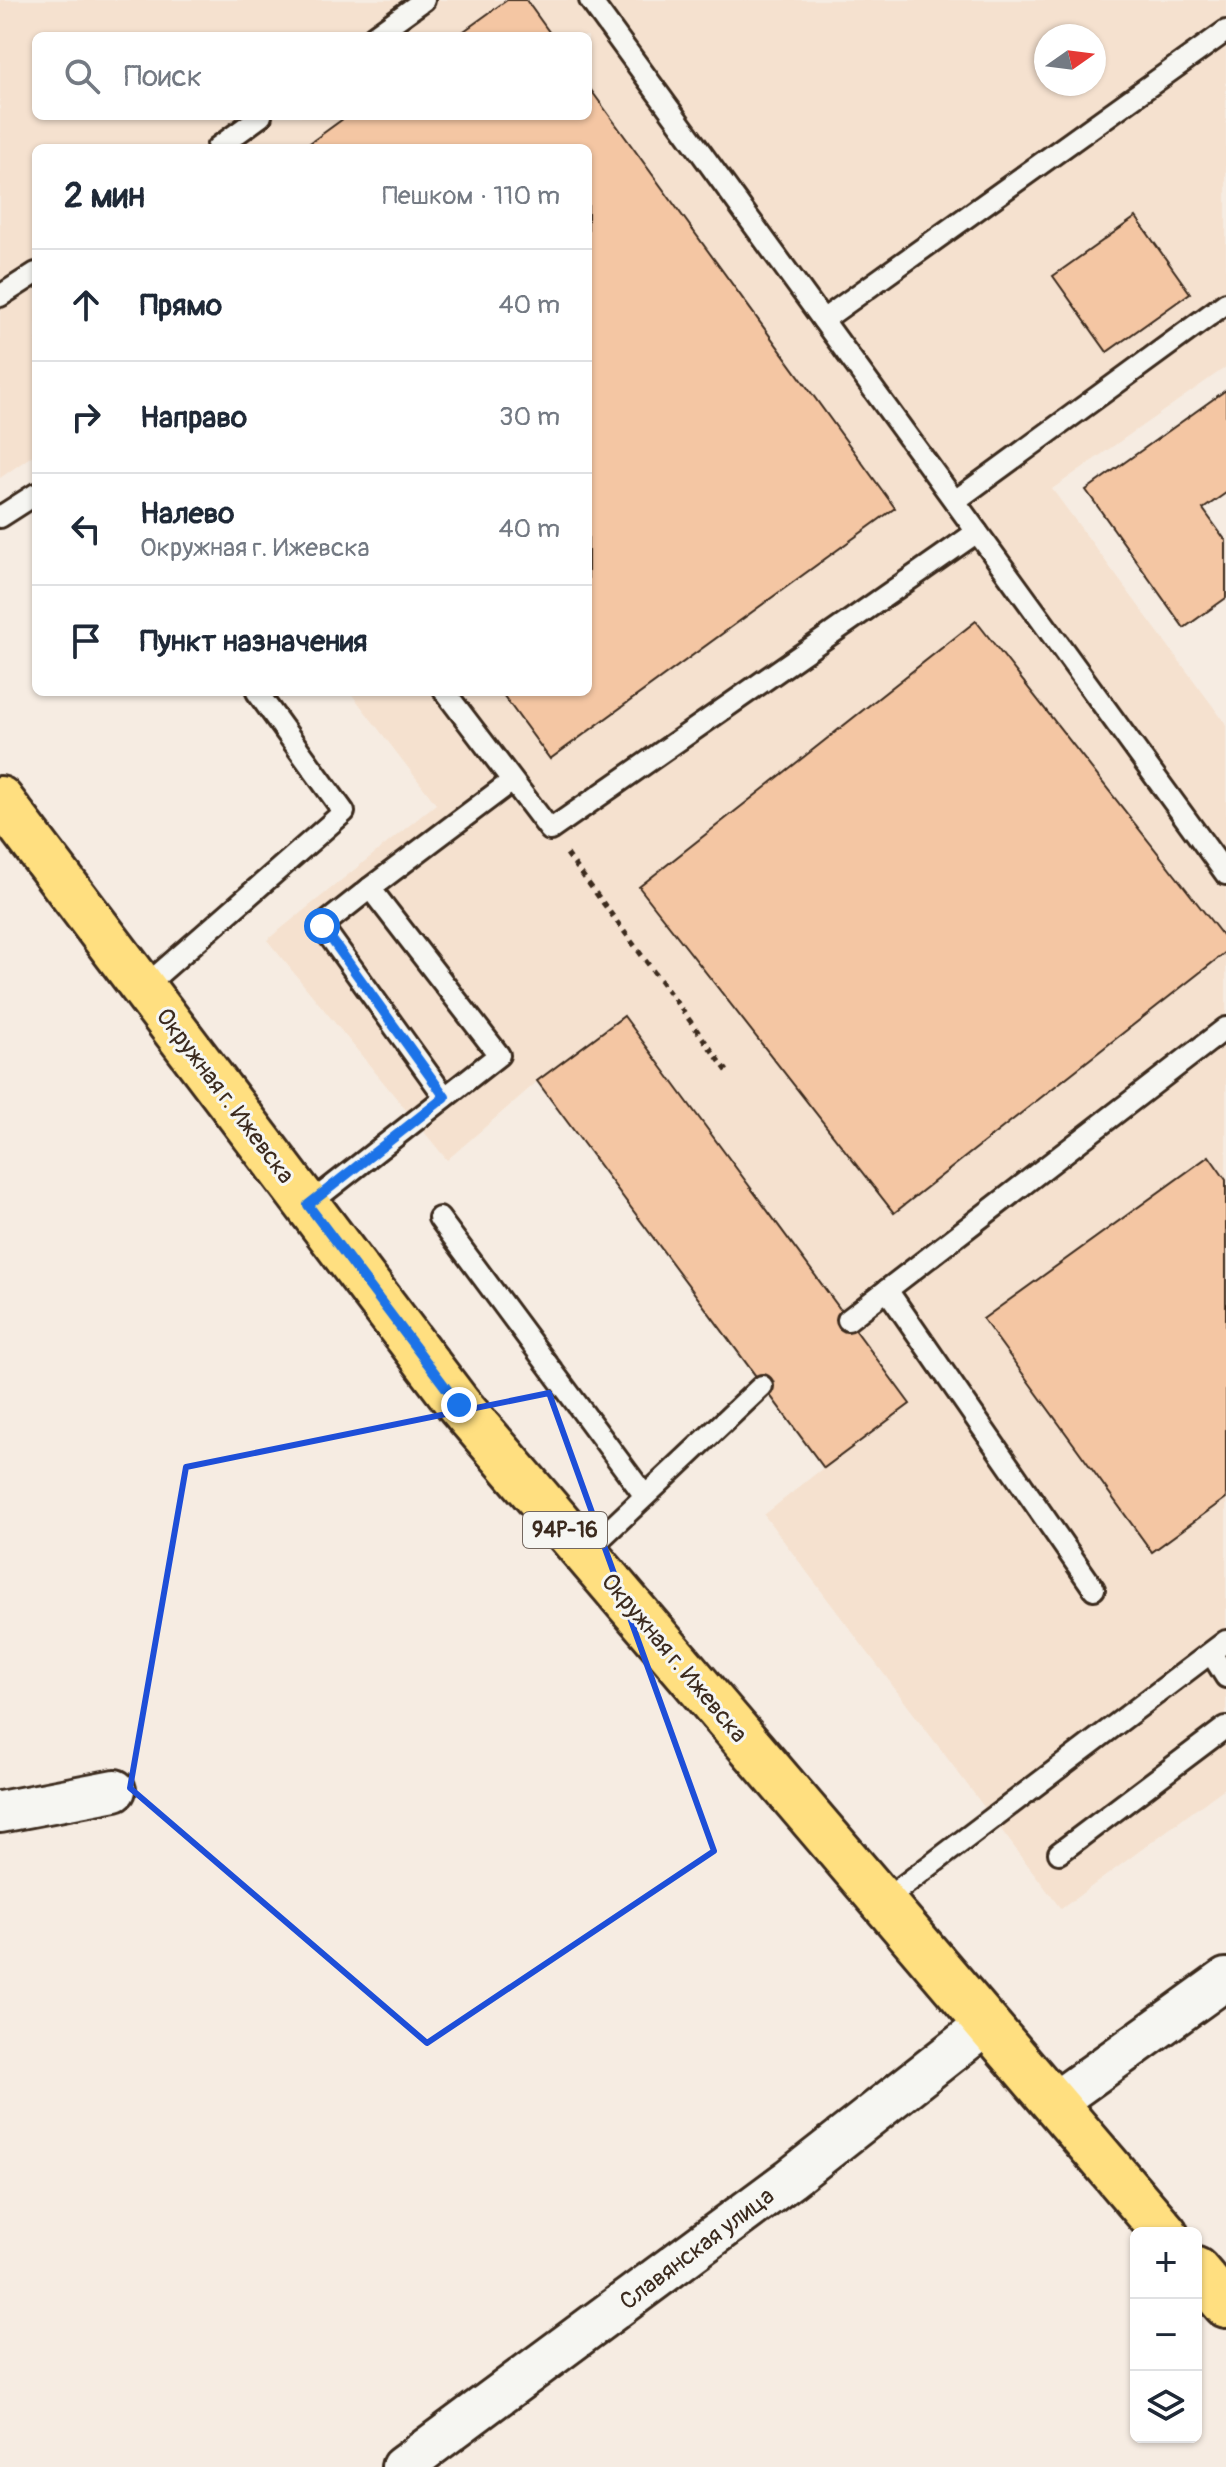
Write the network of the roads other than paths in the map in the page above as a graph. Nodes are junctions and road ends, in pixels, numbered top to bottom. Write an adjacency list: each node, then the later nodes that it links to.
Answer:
1 (424, 0): 4 (lane)
2 (590, 0): 10 (lane)
3 (1226, 31): 10 (lane)
4 (380, 32)
5 (256, 120): 6 (lane)
6 (222, 144)
7 (32, 276): 8 (lane)
8 (0, 296)
9 (1226, 303): 12 (lane)
10 (823, 320): 12 (lane)
11 (32, 497): 13 (lane)
12 (955, 501): 14 (lane)
13 (0, 517)
14 (977, 532): 17 (lane); 19 (lane)
15 (260, 696): 21 (lane)
16 (448, 696): 17 (lane)
17 (512, 781): 20 (lane)
18 (0, 799): 21 (main road, Окружная г. Ижевска / 94Р-16)
19 (1226, 874)
20 (370, 888): 23 (lane); 23 (lane)
21 (143, 988): 24 (main road, Окружная г. Ижевска / 94Р-16)
22 (1226, 1028): 26 (lane)
23 (445, 1097): 24 (lane)
24 (308, 1205): 30 (main road, Окружная г. Ижевска / 94Р-16)
25 (439, 1218): 29 (lane)
26 (887, 1290): 27 (lane); 31 (lane)
27 (848, 1320)
28 (762, 1386): 29 (lane)
29 (645, 1496): 30 (lane)
30 (585, 1553): 38 (main road, Окружная г. Ижевска / 94Р-16)
31 (1094, 1589)
32 (1218, 1647): 33 (lane); 38 (lane)
33 (1226, 1677)
34 (1226, 1727): 37 (lane)
35 (115, 1790): 36 (street)
36 (0, 1812)
37 (1059, 1853)
38 (882, 1902): 40 (main road, Окружная г. Ижевска / 94Р-16)
39 (1226, 1979): 41 (street)
40 (987, 2024): 41 (main road, Окружная г. Ижевска / 94Р-16); 45 (street, Славянская улица)
41 (1054, 2103): 42 (main road, Окружная г. Ижевска / 94Р-16)
42 (1160, 2227)
43 (1202, 2277): 44 (main road)
44 (1226, 2305)
45 (402, 2467)

